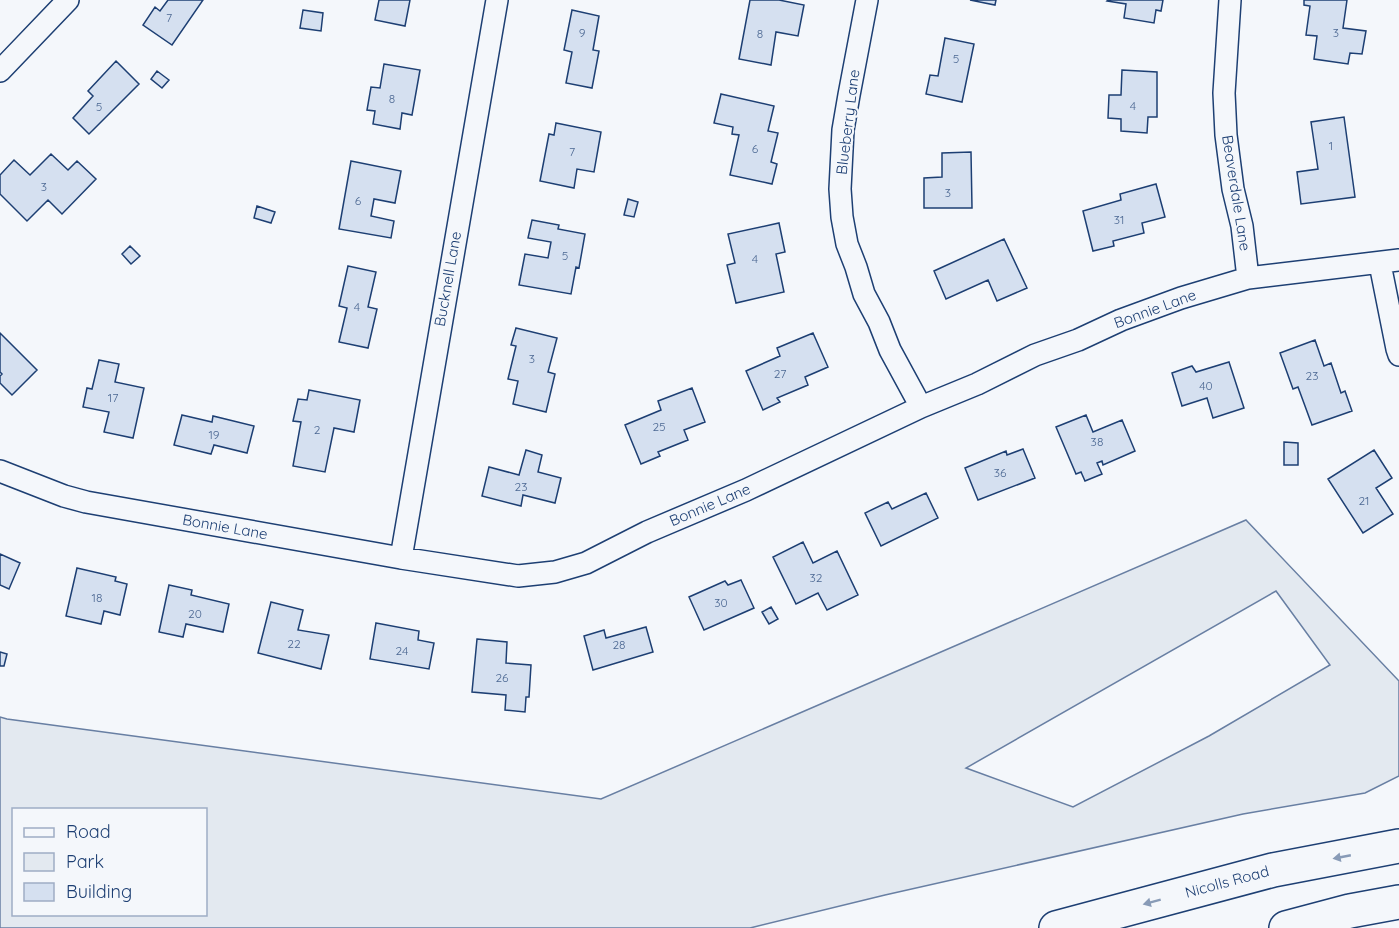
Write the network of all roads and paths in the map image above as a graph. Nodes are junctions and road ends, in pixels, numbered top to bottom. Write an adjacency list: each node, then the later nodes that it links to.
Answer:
1 (68, 0): 5 (street)
2 (497, 0): 11 (street, Bucknell Lane)
3 (867, 0): 9 (street, Blueberry Lane)
4 (1230, 0): 7 (street, Beaverdale Lane)
5 (0, 71)
6 (1390, 262): 7 (street, Bonnie Lane); 8 (street)
7 (1248, 278): 9 (street, Bonnie Lane)
8 (1399, 355)
9 (921, 407): 11 (street, Bonnie Lane)
10 (0, 471): 11 (street, Bonnie Lane)
11 (401, 558)
12 (1399, 846): 14 (highway, Nicolls Road, one-way to 14)
13 (1399, 902): 15 (highway)
14 (1056, 928)
15 (1286, 928)

